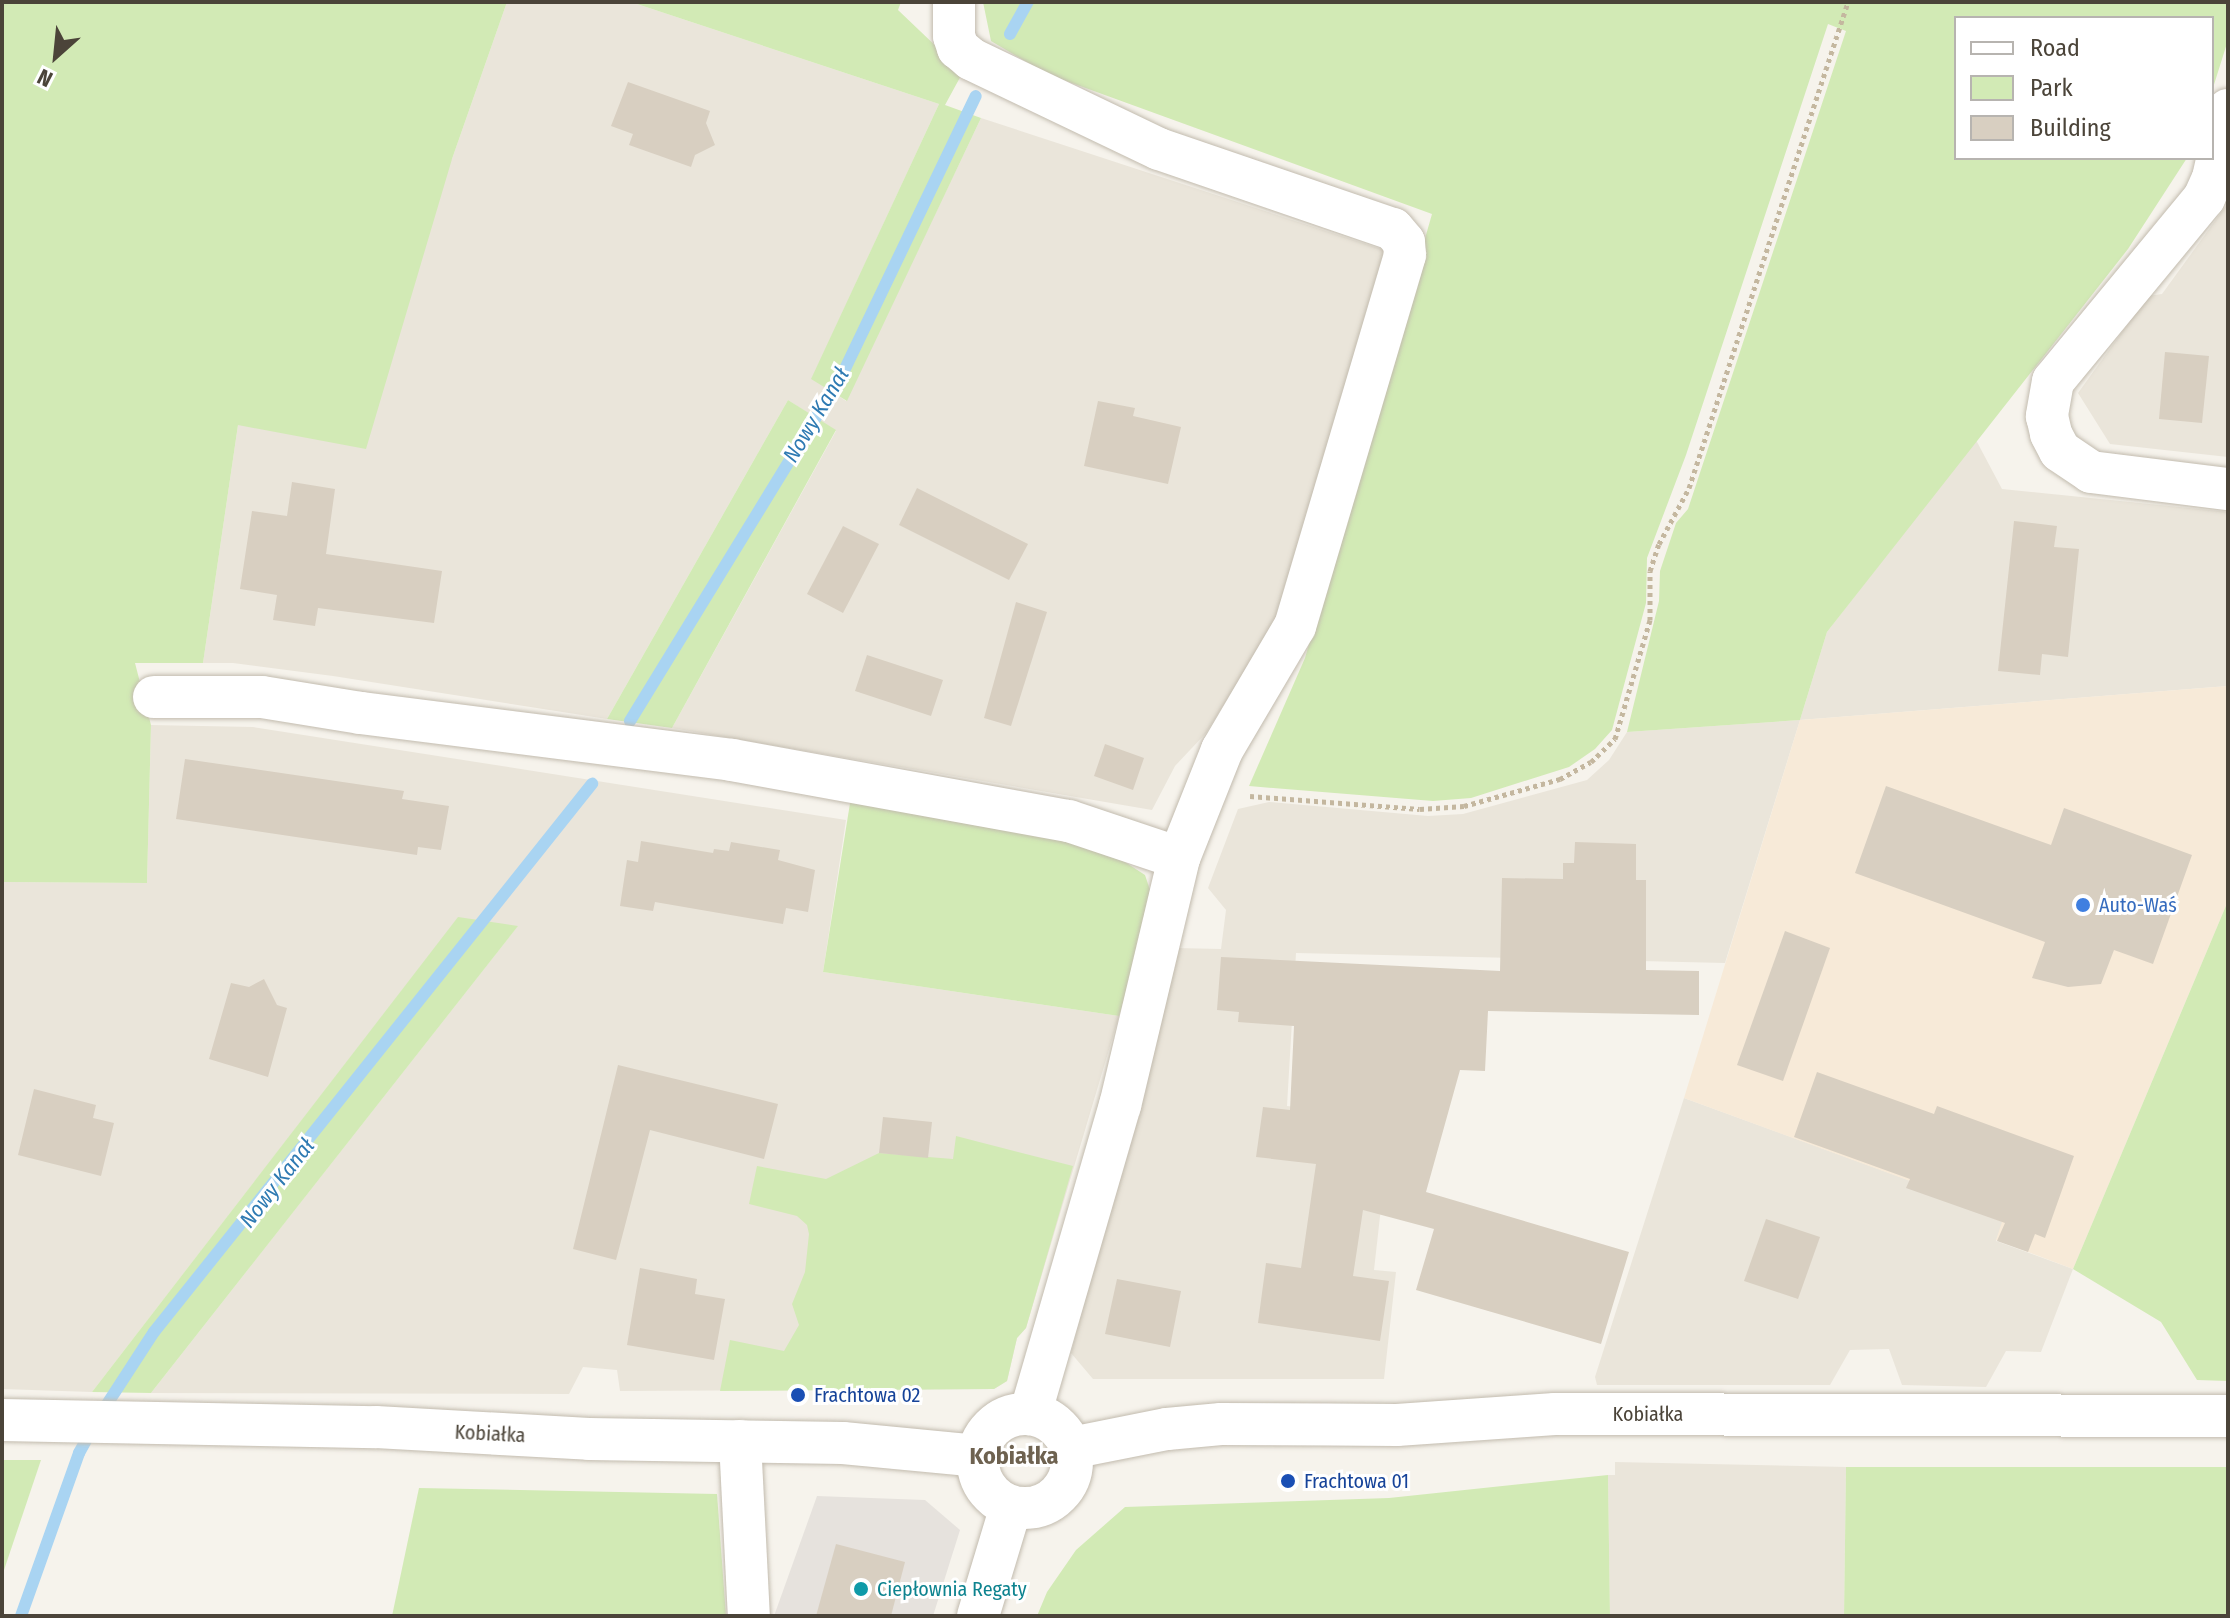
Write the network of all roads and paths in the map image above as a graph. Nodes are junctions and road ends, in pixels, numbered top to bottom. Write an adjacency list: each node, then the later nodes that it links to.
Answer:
1 (954, 2): 6 (street)
2 (1848, 2): 6 (path)
3 (2228, 110): 4 (street)
4 (2228, 489)
5 (154, 697): 7 (street)
6 (1196, 815): 7 (street)
7 (1179, 858): 8 (street)
8 (1030, 1414): 12 (street); 13 (street)
9 (2228, 1416): 12 (street, Kobiałka)
10 (2, 1420): 11 (street, Kobiałka)
11 (740, 1441): 13 (street, Kobiałka); 15 (street)
12 (1071, 1448): 14 (street)
13 (977, 1456): 14 (street)
14 (1011, 1507): 16 (street)
15 (749, 1616)
16 (978, 1616)

